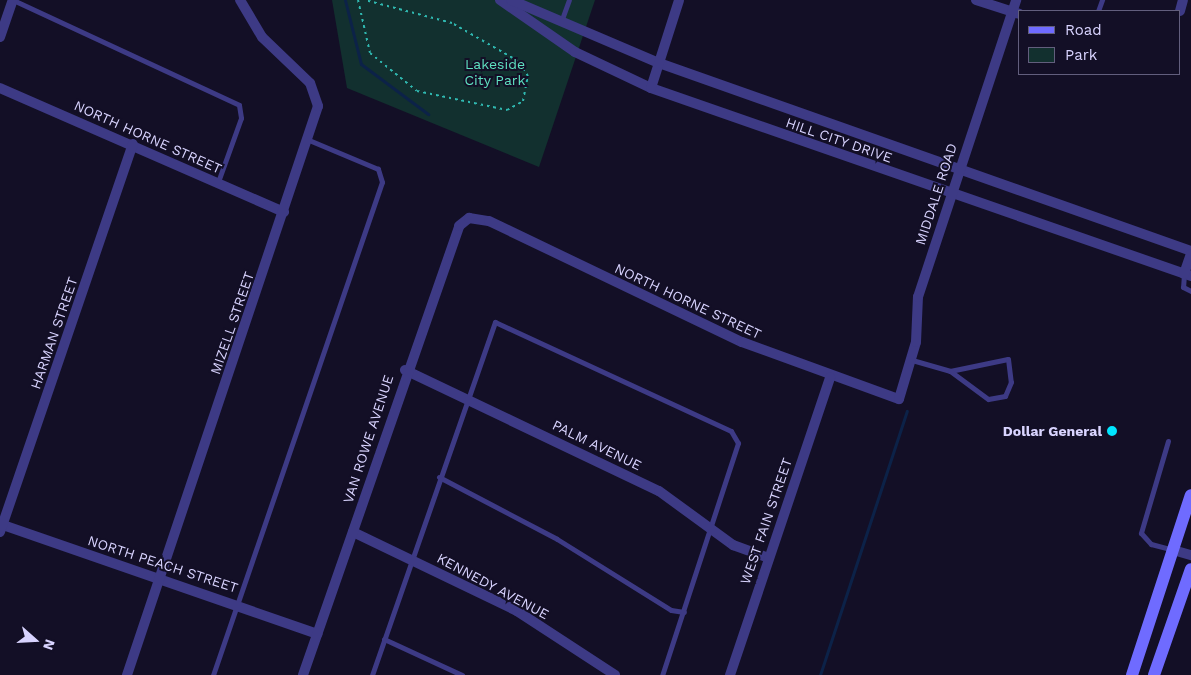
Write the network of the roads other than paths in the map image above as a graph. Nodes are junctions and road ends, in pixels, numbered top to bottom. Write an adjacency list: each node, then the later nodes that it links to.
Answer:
1 (13, 0): 11 (street); 18 (lane)
2 (240, 0): 15 (street, MIZELL STREET)
3 (500, 0): 14 (street, HILL CITY DRIVE)
4 (511, 0): 10 (street, HILL CITY DRIVE)
5 (570, 0): 10 (lane)
6 (679, 0): 12 (street)
7 (976, 0): 9 (street)
8 (1016, 0): 9 (street, MIDDALE ROAD)
9 (1016, 13): 17 (street, MIDDALE ROAD)
10 (562, 19): 12 (street, HILL CITY DRIVE)
11 (0, 37)
12 (659, 64): 14 (street); 17 (street, HILL CITY DRIVE)
13 (0, 88): 16 (street, NORTH HORNE STREET)
14 (651, 88): 19 (street, HILL CITY DRIVE)
15 (309, 140): 20 (street, MIZELL STREET); 43 (lane)
16 (133, 144): 18 (street, NORTH HORNE STREET); 34 (street, HARMAN STREET)
17 (958, 170): 19 (street, MIDDALE ROAD); 22 (street, HILL CITY DRIVE)
18 (218, 182): 20 (street, NORTH HORNE STREET)
19 (951, 192): 23 (street, HILL CITY DRIVE); 25 (street, MIDDALE ROAD)
20 (284, 212): 42 (street, MIZELL STREET)
21 (469, 218): 26 (street, VAN ROWE AVENUE); 28 (street, NORTH HORNE STREET)
22 (1191, 252): 23 (street, HILL CITY DRIVE)
23 (1188, 275): 24 (lane)
24 (1191, 291)
25 (912, 360): 27 (lane); 30 (street, MIDDALE ROAD)
26 (406, 370): 29 (street, PALM AVENUE); 36 (street, VAN ROWE AVENUE)
27 (950, 371): 27 (lane)
28 (830, 377): 30 (street, NORTH HORNE STREET); 40 (street, WEST FAIN STREET)
29 (465, 397): 32 (lane); 35 (street, PALM AVENUE); 35 (lane)
30 (899, 399)
31 (1168, 441): 37 (lane)
32 (439, 477): 39 (lane); 44 (lane)
33 (1191, 495): 37 (main road)
34 (1, 527): 42 (street, NORTH PEACH STREET)
35 (712, 529): 40 (street, PALM AVENUE); 44 (lane)
36 (352, 532): 39 (street, KENNEDY AVENUE); 45 (street, VAN ROWE AVENUE)
37 (1173, 550): 38 (street); 55 (main road)
38 (1191, 555)
39 (410, 558): 46 (lane); 52 (street, KENNEDY AVENUE)
40 (768, 558): 54 (street, WEST FAIN STREET)
41 (1191, 569): 56 (main road)
42 (160, 579): 43 (street, NORTH PEACH STREET); 47 (street, MIZELL STREET)
43 (238, 604): 45 (street, NORTH PEACH STREET); 48 (lane)
44 (684, 612): 53 (lane)
45 (317, 634): 49 (street, VAN ROWE AVENUE)
46 (384, 639): 50 (lane); 51 (lane)
47 (128, 675)
48 (213, 675)
49 (303, 675)
50 (372, 675)
51 (462, 675)
52 (616, 675)
53 (662, 675)
54 (730, 675)
55 (1132, 675)
56 (1154, 675)

